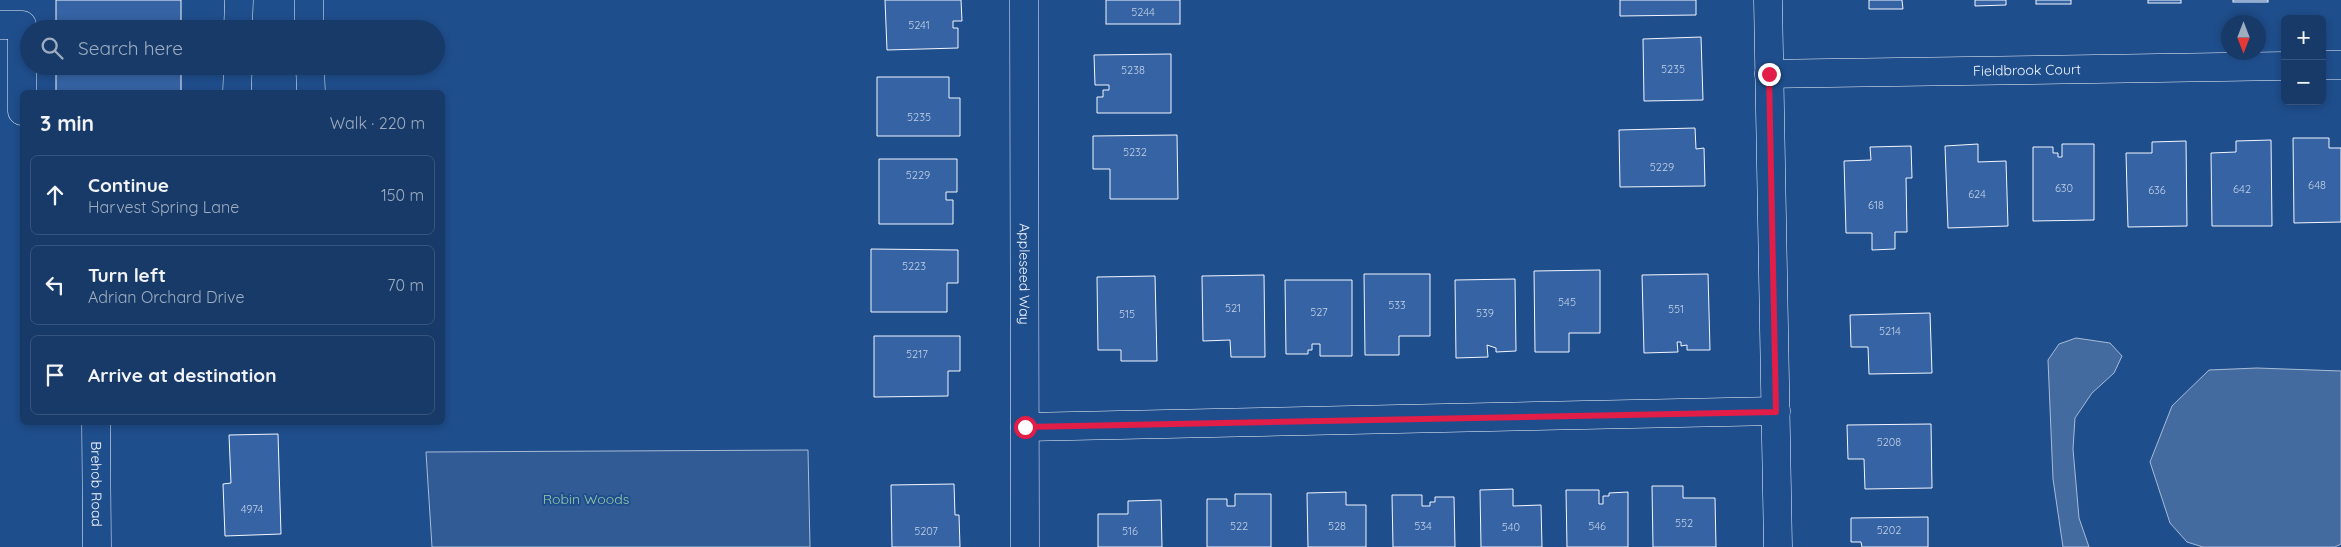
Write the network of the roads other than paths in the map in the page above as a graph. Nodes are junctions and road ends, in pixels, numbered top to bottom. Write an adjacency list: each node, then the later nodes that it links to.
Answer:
1 (239, 0): 5 (street)
2 (309, 0): 6 (street)
3 (1024, 0): 21 (street, Appleseed Way)
4 (1768, 0): 12 (street)
5 (238, 20)
6 (309, 20)
7 (0, 25): 8 (street)
8 (20, 25)
9 (2326, 65): 10 (street)
10 (2341, 65)
11 (2281, 66): 12 (street, Fieldbrook Court)
12 (1769, 74): 19 (street)
13 (22, 75): 16 (street)
14 (238, 75): 17 (street)
15 (310, 75): 18 (street)
16 (22, 90)
17 (237, 90)
18 (311, 90)
19 (1776, 412): 21 (street); 24 (street)
20 (96, 425): 22 (street, Brehob Road)
21 (1025, 427): 23 (street, Appleseed Way)
22 (97, 547)
23 (1025, 547)
24 (1778, 547)

